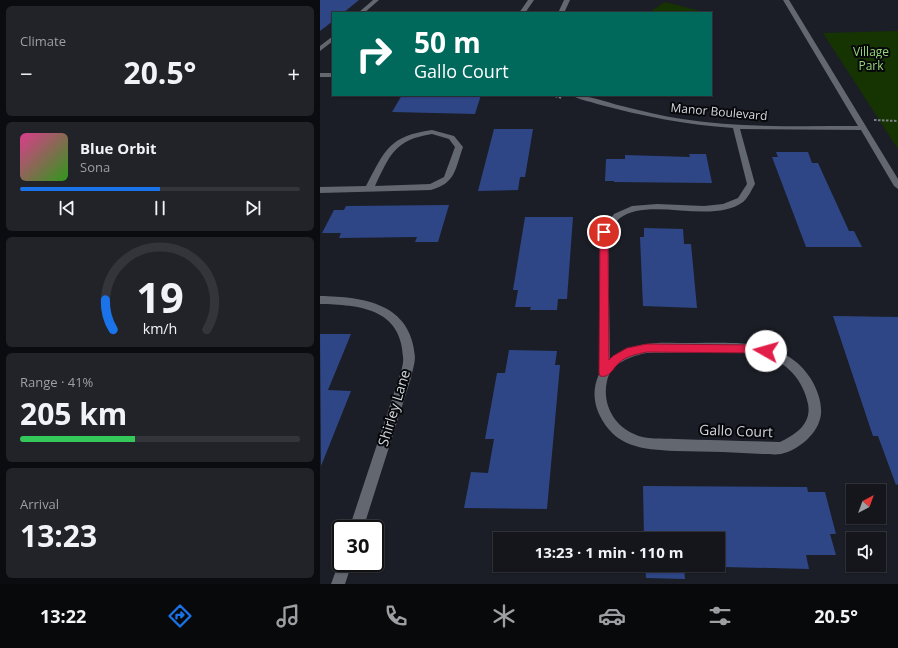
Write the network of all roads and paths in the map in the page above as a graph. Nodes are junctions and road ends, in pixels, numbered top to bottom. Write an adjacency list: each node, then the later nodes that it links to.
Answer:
1 (376, 0): 5 (street)
2 (531, 0): 6 (street)
3 (567, 0): 7 (street)
4 (786, 0): 16 (street)
5 (362, 12)
6 (523, 12)
7 (561, 12)
8 (332, 39): 9 (street)
9 (320, 49)
10 (320, 75): 11 (street)
11 (332, 75)
12 (578, 96): 15 (street, Manor Boulevard)
13 (873, 120): 14 (path)
14 (898, 121)
15 (736, 127): 16 (street, Manor Boulevard); 21 (street, Gallo Court)
16 (863, 128): 17 (street)
17 (898, 186)
18 (369, 189): 18 (street); 19 (street)
19 (320, 190)
20 (320, 300): 22 (street, Shirley Lane)
21 (604, 373): 21 (street, Gallo Court)
22 (359, 520)
23 (342, 572): 24 (street)
24 (338, 584)

